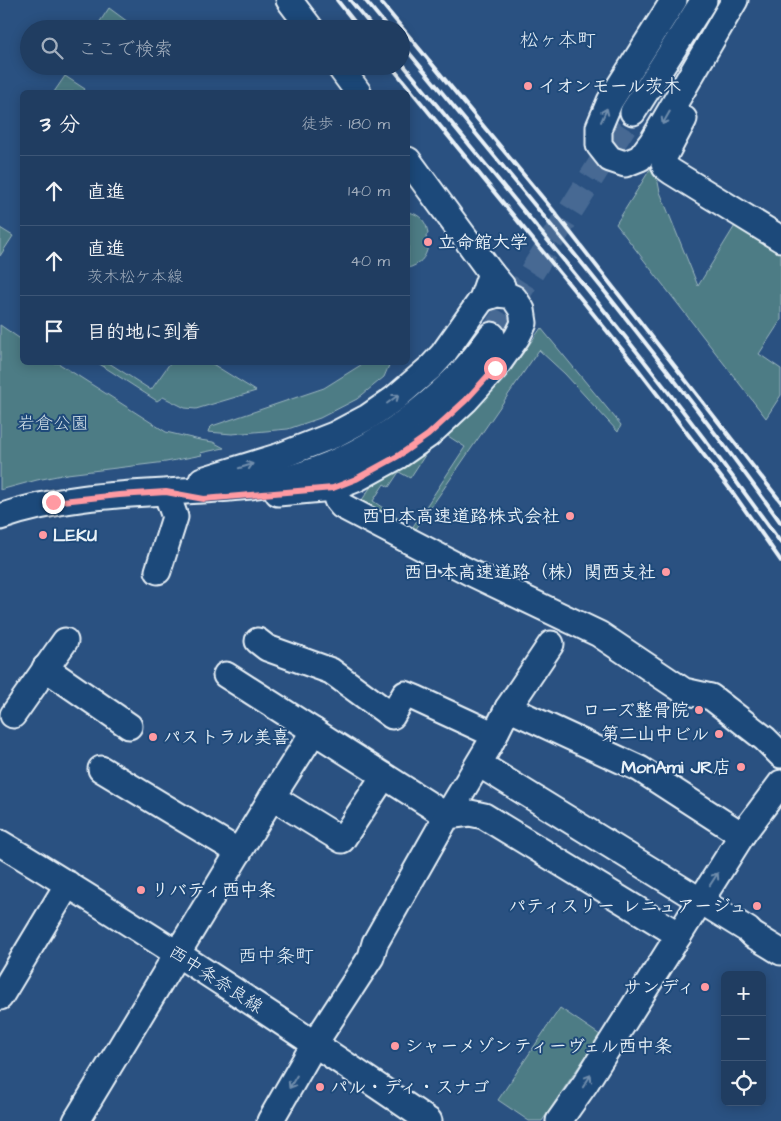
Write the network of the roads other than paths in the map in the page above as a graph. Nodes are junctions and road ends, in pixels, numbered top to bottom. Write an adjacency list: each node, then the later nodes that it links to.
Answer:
1 (289, 0): 6 (street)
2 (674, 0): 4 (street, one-way to 2)
3 (704, 0): 9 (street)
4 (735, 0)
5 (753, 0): 11 (street)
6 (304, 20)
7 (346, 75): 8 (street)
8 (357, 90)
9 (633, 112)
10 (410, 163): 12 (street)
11 (781, 239)
12 (491, 273): 13 (street); 14 (street)
13 (514, 298): 14 (street); 16 (street)
14 (482, 299): 17 (street, one-way to 14)
15 (492, 335): 17 (street)
16 (333, 488): 17 (street); 30 (street)
17 (166, 492): 18 (street); 19 (street)
18 (0, 517)
19 (158, 571)
20 (258, 641): 29 (street)
21 (64, 642): 23 (street)
22 (551, 644): 25 (street)
23 (45, 668): 26 (street); 27 (street)
24 (226, 674): 28 (street)
25 (508, 708): 29 (street); 37 (street)
26 (13, 715)
27 (129, 726)
28 (314, 731): 33 (street); 35 (street)
29 (495, 735): 31 (street)
30 (781, 755)
31 (479, 764): 36 (street); 41 (street)
32 (101, 769): 39 (street)
33 (384, 776): 35 (street); 36 (street)
34 (781, 783): 37 (street)
35 (272, 797): 39 (street)
36 (448, 816): 42 (street); 46 (street)
37 (742, 835): 41 (street, one-way to 37)
38 (0, 842): 40 (street, 西中条奈良線)
39 (239, 852): 44 (street)
40 (68, 884): 44 (street, 西中条奈良線); 45 (street)
41 (700, 901): 42 (street); 43 (street)
42 (679, 935): 50 (street, one-way to 42)
43 (781, 952)
44 (178, 953): 46 (street, 西中条奈良線); 47 (street)
45 (0, 998)
46 (315, 1043): 48 (street, one-way to 48); 49 (street, 西中条奈良線)
47 (76, 1121)
48 (270, 1121)
49 (429, 1121)
50 (559, 1121)

